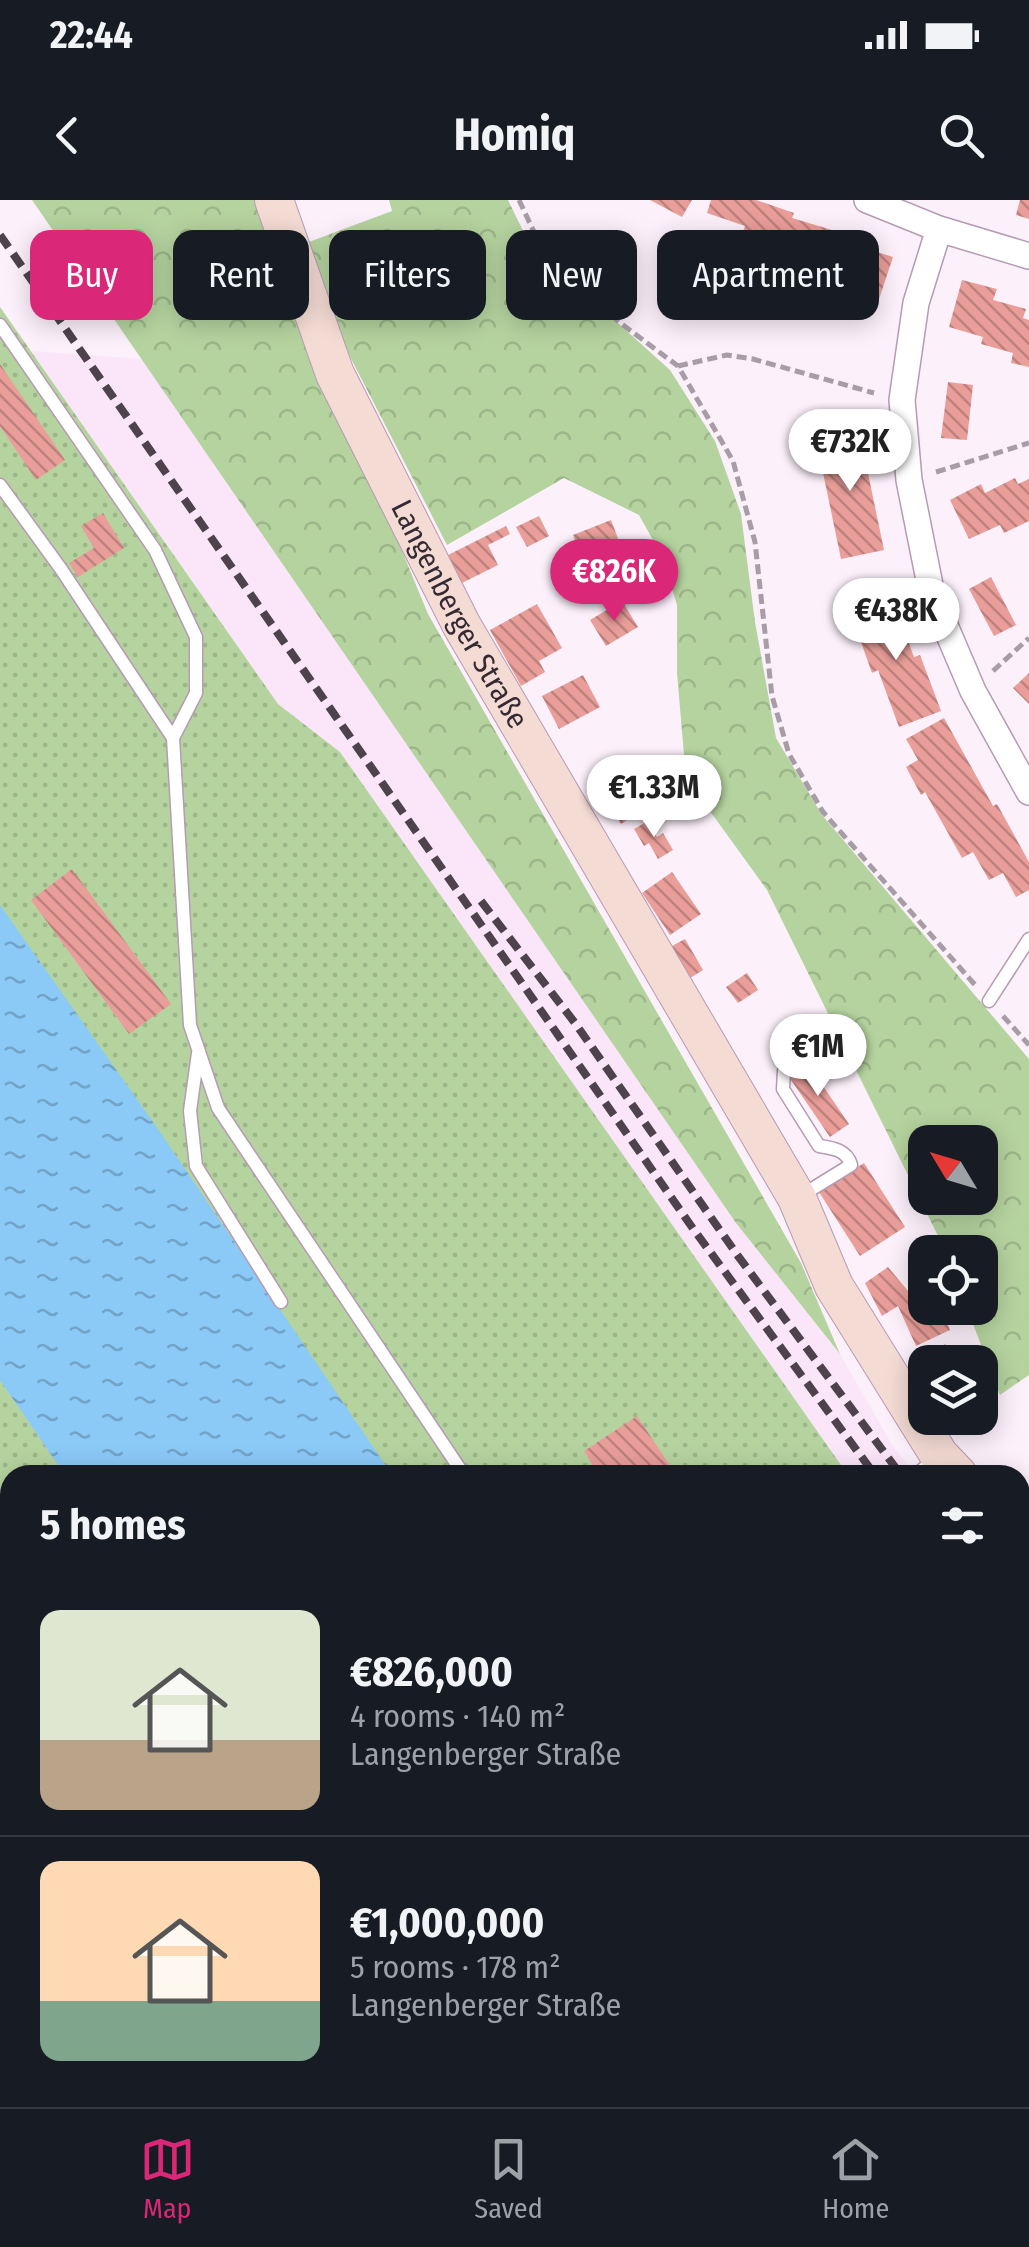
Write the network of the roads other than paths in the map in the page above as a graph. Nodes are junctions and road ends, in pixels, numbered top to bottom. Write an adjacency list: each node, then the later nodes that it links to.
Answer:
1 (274, 200): 13 (main road, Langenberger Straße)
2 (867, 200): 3 (street)
3 (939, 229): 4 (street); 8 (street)
4 (1029, 256)
5 (0, 325): 7 (lane)
6 (0, 486): 7 (lane)
7 (173, 738): 11 (lane)
8 (1029, 792)
9 (1029, 939): 10 (lane)
10 (990, 1002)
11 (198, 1051): 14 (lane); 15 (lane)
12 (784, 1070): 13 (lane)
13 (796, 1198): 16 (main road, Langenberger Straße)
14 (282, 1302)
15 (457, 1465)
16 (942, 1465)

